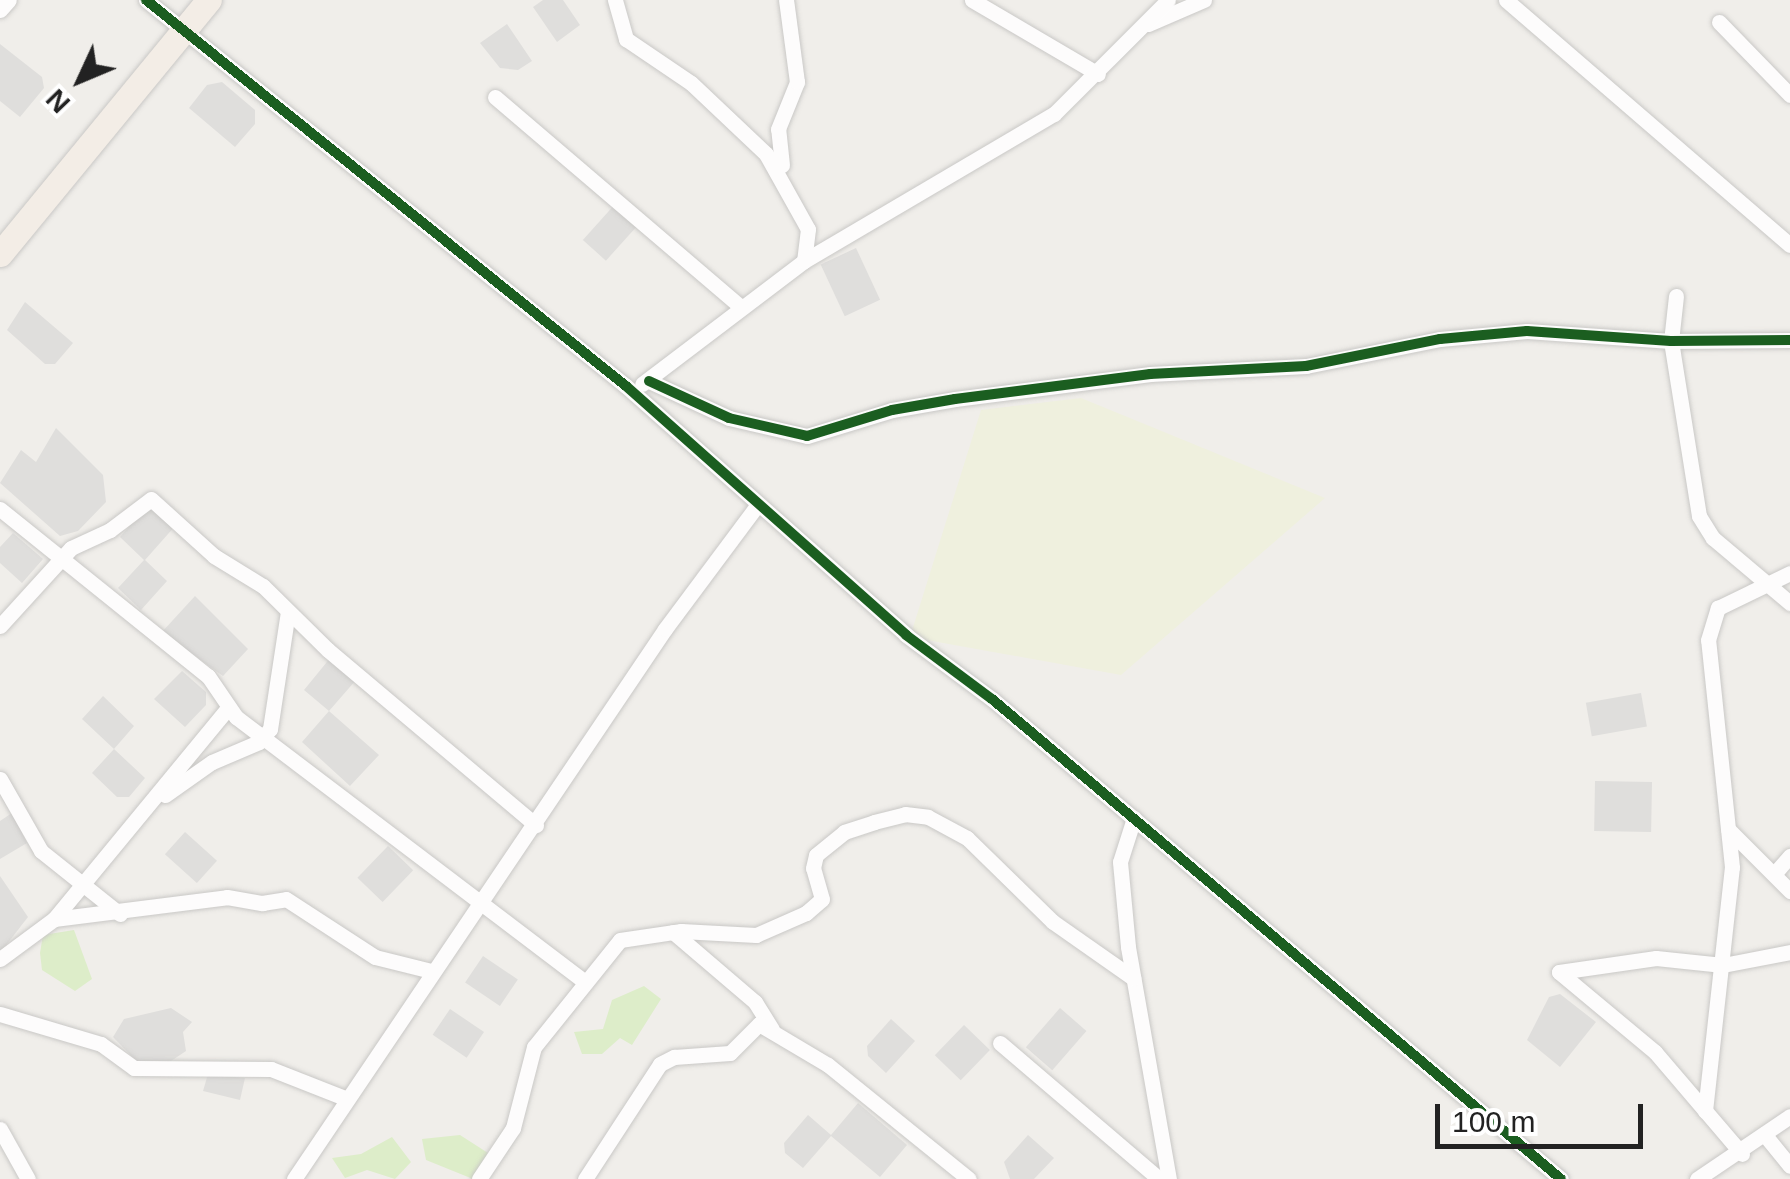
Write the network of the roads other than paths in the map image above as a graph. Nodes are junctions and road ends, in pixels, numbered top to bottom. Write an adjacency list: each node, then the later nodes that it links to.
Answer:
1 (8, 0): 10 (street)
2 (146, 0): 13 (street)
3 (209, 0): 13 (main road)
4 (615, 0): 17 (street)
5 (786, 0): 17 (street)
6 (972, 0): 14 (street)
7 (1168, 0): 12 (street)
8 (1204, 0): 12 (street)
9 (1506, 0): 18 (street)
10 (0, 10)
11 (1718, 22): 15 (street)
12 (1148, 24): 14 (street)
13 (183, 30): 19 (main road); 26 (street)
14 (1098, 74): 20 (street)
15 (1790, 95)
16 (495, 97): 22 (street)
17 (790, 186): 20 (street)
18 (1790, 245)
19 (0, 254)
20 (804, 261): 22 (street)
21 (1676, 296): 24 (street)
22 (740, 306): 25 (street)
23 (1790, 340): 24 (street)
24 (1671, 341): 25 (street); 31 (street)
25 (649, 381): 26 (street)
26 (626, 386): 27 (street)
27 (756, 507): 39 (street); 40 (street)
28 (0, 510): 29 (street)
29 (62, 564): 33 (street); 34 (street); 35 (street)
30 (1790, 574): 31 (street)
31 (1766, 584): 32 (street); 41 (street)
32 (1790, 603)
33 (288, 612): 36 (street); 40 (street)
34 (0, 626)
35 (226, 708): 36 (street); 38 (street)
36 (265, 736): 38 (street); 46 (street)
37 (0, 780): 44 (street)
38 (158, 798): 44 (street)
39 (1134, 818): 54 (street); 74 (street)
40 (536, 824): 46 (street)
41 (1728, 829): 43 (street); 52 (street)
42 (1790, 856): 43 (street)
43 (1775, 873): 45 (street)
44 (78, 886): 47 (street); 48 (street)
45 (1790, 891)
46 (481, 905): 53 (street); 55 (street)
47 (120, 914): 48 (street); 53 (street)
48 (54, 919): 51 (street)
49 (673, 932): 54 (street); 55 (street); 57 (street)
50 (1790, 952): 52 (street)
51 (0, 958)
52 (1723, 965): 60 (street); 60 (street)
53 (432, 971): 59 (street)
54 (1133, 978): 73 (street)
55 (584, 981): 70 (street)
56 (0, 1014): 59 (street)
57 (772, 1029): 68 (street); 71 (street)
58 (1000, 1043): 72 (street)
59 (347, 1099): 69 (street)
60 (1705, 1111): 64 (street)
61 (1790, 1116): 63 (street)
62 (0, 1129): 67 (street)
63 (1764, 1134): 64 (street); 65 (street)
64 (1742, 1154): 66 (street)
65 (1790, 1166)
66 (1702, 1175): 75 (street)
67 (24, 1178)
68 (587, 1178)
69 (294, 1179)
70 (479, 1179)
71 (969, 1179)
72 (1159, 1179)
73 (1169, 1179)
74 (1561, 1179)
75 (1683, 1179)

